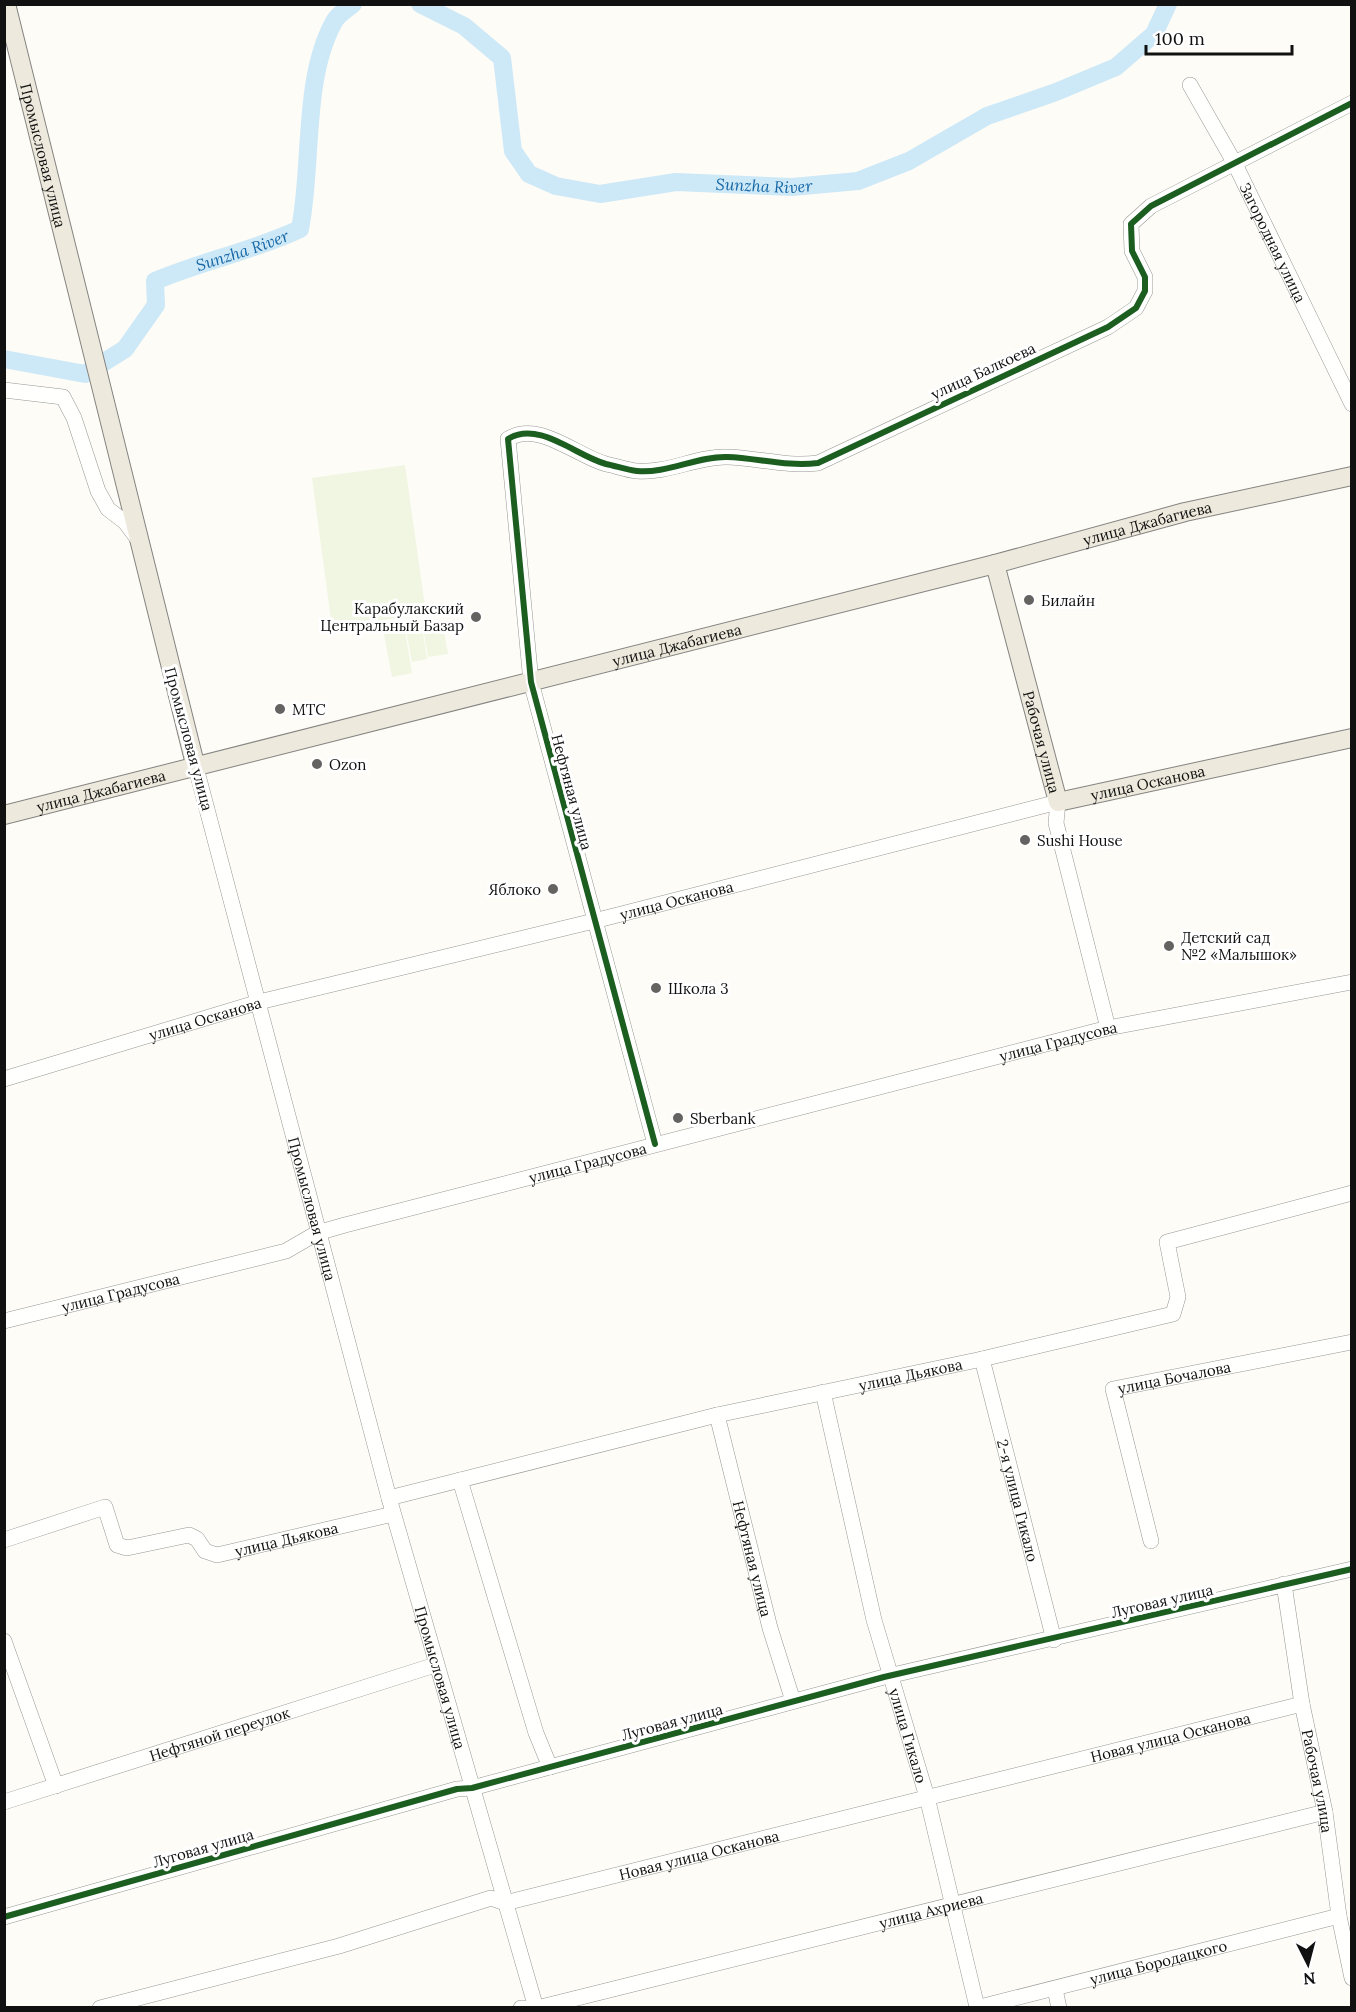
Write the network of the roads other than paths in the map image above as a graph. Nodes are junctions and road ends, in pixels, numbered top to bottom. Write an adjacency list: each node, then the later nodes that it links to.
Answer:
1 (6, 4): 9 (main road, Промысловая улица)
2 (1190, 85): 4 (street, Загородная улица)
3 (1352, 103): 4 (street, улица Балкоева)
4 (1234, 162): 6 (street, Загородная улица); 7 (street, улица Балкоева)
5 (4, 390): 9 (street)
6 (1352, 404)
7 (508, 439): 11 (street, Нефтяная улица)
8 (1352, 476): 10 (main road, улица Джабагиева)
9 (138, 541): 13 (main road, Промысловая улица)
10 (995, 564): 11 (main road, улица Джабагиева); 14 (main road, Рабочая улица)
11 (531, 682): 13 (main road, улица Джабагиева); 16 (street, Нефтяная улица)
12 (1352, 738): 14 (main road, улица Осканова)
13 (195, 765): 15 (main road, улица Джабагиева); 18 (street, Промысловая улица)
14 (1058, 802): 16 (street, улица Осканова); 19 (street, Рабочая улица)
15 (4, 815)
16 (594, 921): 18 (street, улица Осканова); 21 (street, Нефтяная улица)
17 (1352, 982): 19 (street, улица Градусова)
18 (259, 1002): 20 (street, улица Осканова); 23 (street, Промысловая улица)
19 (1108, 1028): 21 (street, улица Градусова)
20 (4, 1079)
21 (655, 1143): 23 (street, улица Градусова)
22 (1352, 1193): 26 (street, улица Дьякова)
23 (317, 1233): 24 (street, улица Градусова); 30 (street, Промысловая улица)
24 (4, 1321)
25 (1352, 1342): 32 (street, улица Бочалова)
26 (982, 1359): 27 (street, улица Дьякова); 35 (street, 2-я улица Гикало)
27 (823, 1392): 28 (street, улица Дьякова); 38 (street, улица Гикало)
28 (717, 1415): 29 (street, улица Дьякова); 39 (street, Нефтяная улица)
29 (460, 1480): 30 (street, улица Дьякова); 41 (street)
30 (391, 1506): 31 (street, улица Дьякова); 37 (street, Промысловая улица)
31 (4, 1540)
32 (1151, 1541)
33 (1352, 1569): 34 (street, Луговая улица)
34 (1284, 1584): 35 (street, Луговая улица); 40 (street, Рабочая улица)
35 (1054, 1640): 38 (street, Луговая улица)
36 (4, 1641): 42 (street)
37 (435, 1665): 42 (street, Нефтяной переулок); 43 (street, Промысловая улица)
38 (892, 1677): 39 (street, Луговая улица); 44 (street, улица Гикало)
39 (793, 1701): 41 (street, Луговая улица)
40 (1302, 1704): 44 (street, Новая улица Осканова); 46 (street, Рабочая улица)
41 (550, 1767): 43 (street, Луговая улица)
42 (56, 1786): 45 (street, Нефтяной переулок)
43 (472, 1788): 47 (street, Промысловая улица); 50 (street, Луговая улица)
44 (927, 1797): 47 (street, Новая улица Осканова); 48 (street, улица Гикало)
45 (4, 1802)
46 (1325, 1812): 48 (street, улица Ахриева); 49 (street, Рабочая улица)
47 (506, 1902): 53 (street, Новая улица Осканова); 54 (street, Промысловая улица)
48 (952, 1904): 54 (street, улица Ахриева); 55 (street, улица Гикало)
49 (1339, 1916): 51 (street, Рабочая улица); 52 (street, улица Бородацкого)
50 (4, 1917)
51 (1352, 1978)
52 (1055, 1989): 55 (street, улица Бородацкого); 56 (street)
53 (100, 2007)
54 (536, 2007)
55 (976, 2007)
56 (1059, 2007)

